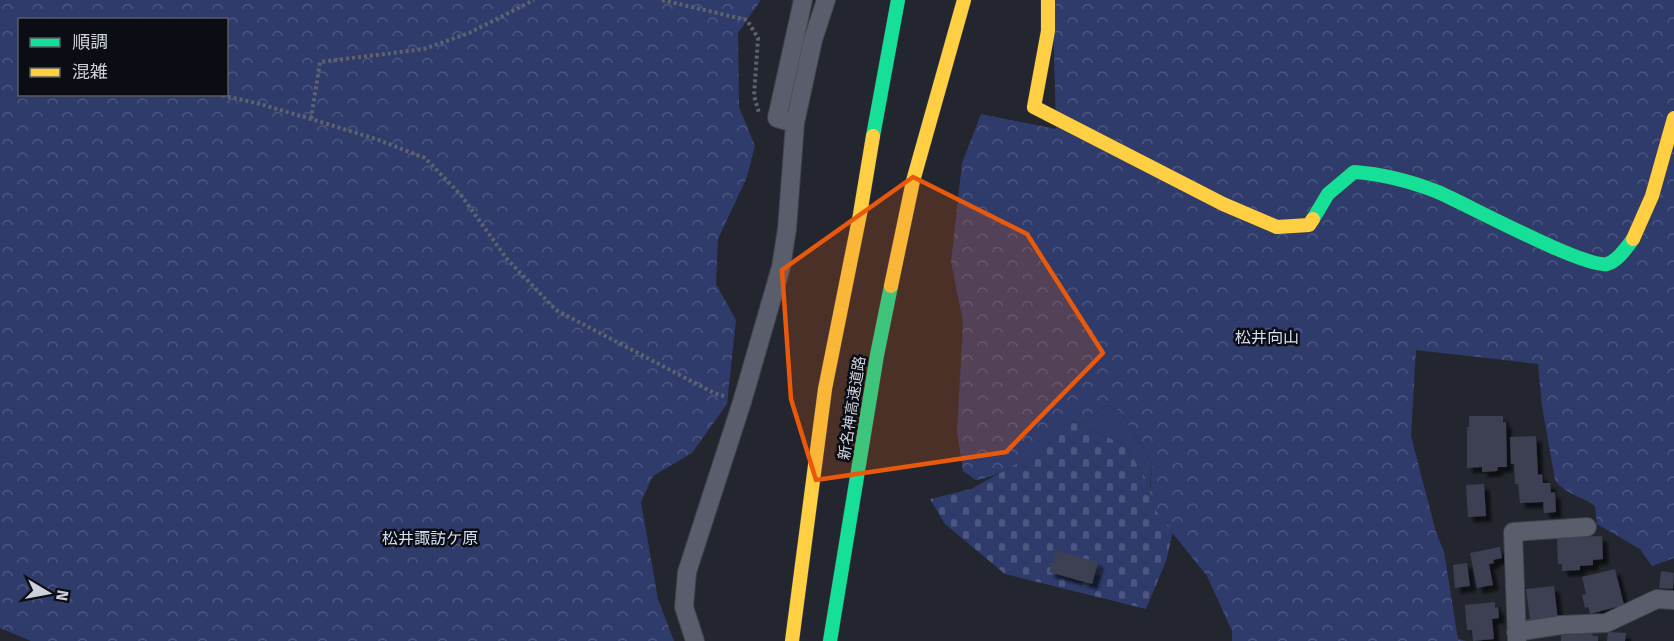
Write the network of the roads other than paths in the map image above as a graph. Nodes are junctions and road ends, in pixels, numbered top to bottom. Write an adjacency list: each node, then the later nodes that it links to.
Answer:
1 (803, 0): 7 (street)
2 (826, 0): 7 (street)
3 (898, 0): 12 (main road, 新名神高速道路)
4 (964, 0): 13 (main road, 新名神高速道路)
5 (1048, 0): 6 (main road)
6 (1674, 118)
7 (795, 123): 11 (street)
8 (1587, 527): 10 (street)
9 (1674, 600): 10 (street)
10 (1517, 637)
11 (695, 641)
12 (792, 641)
13 (830, 641)

